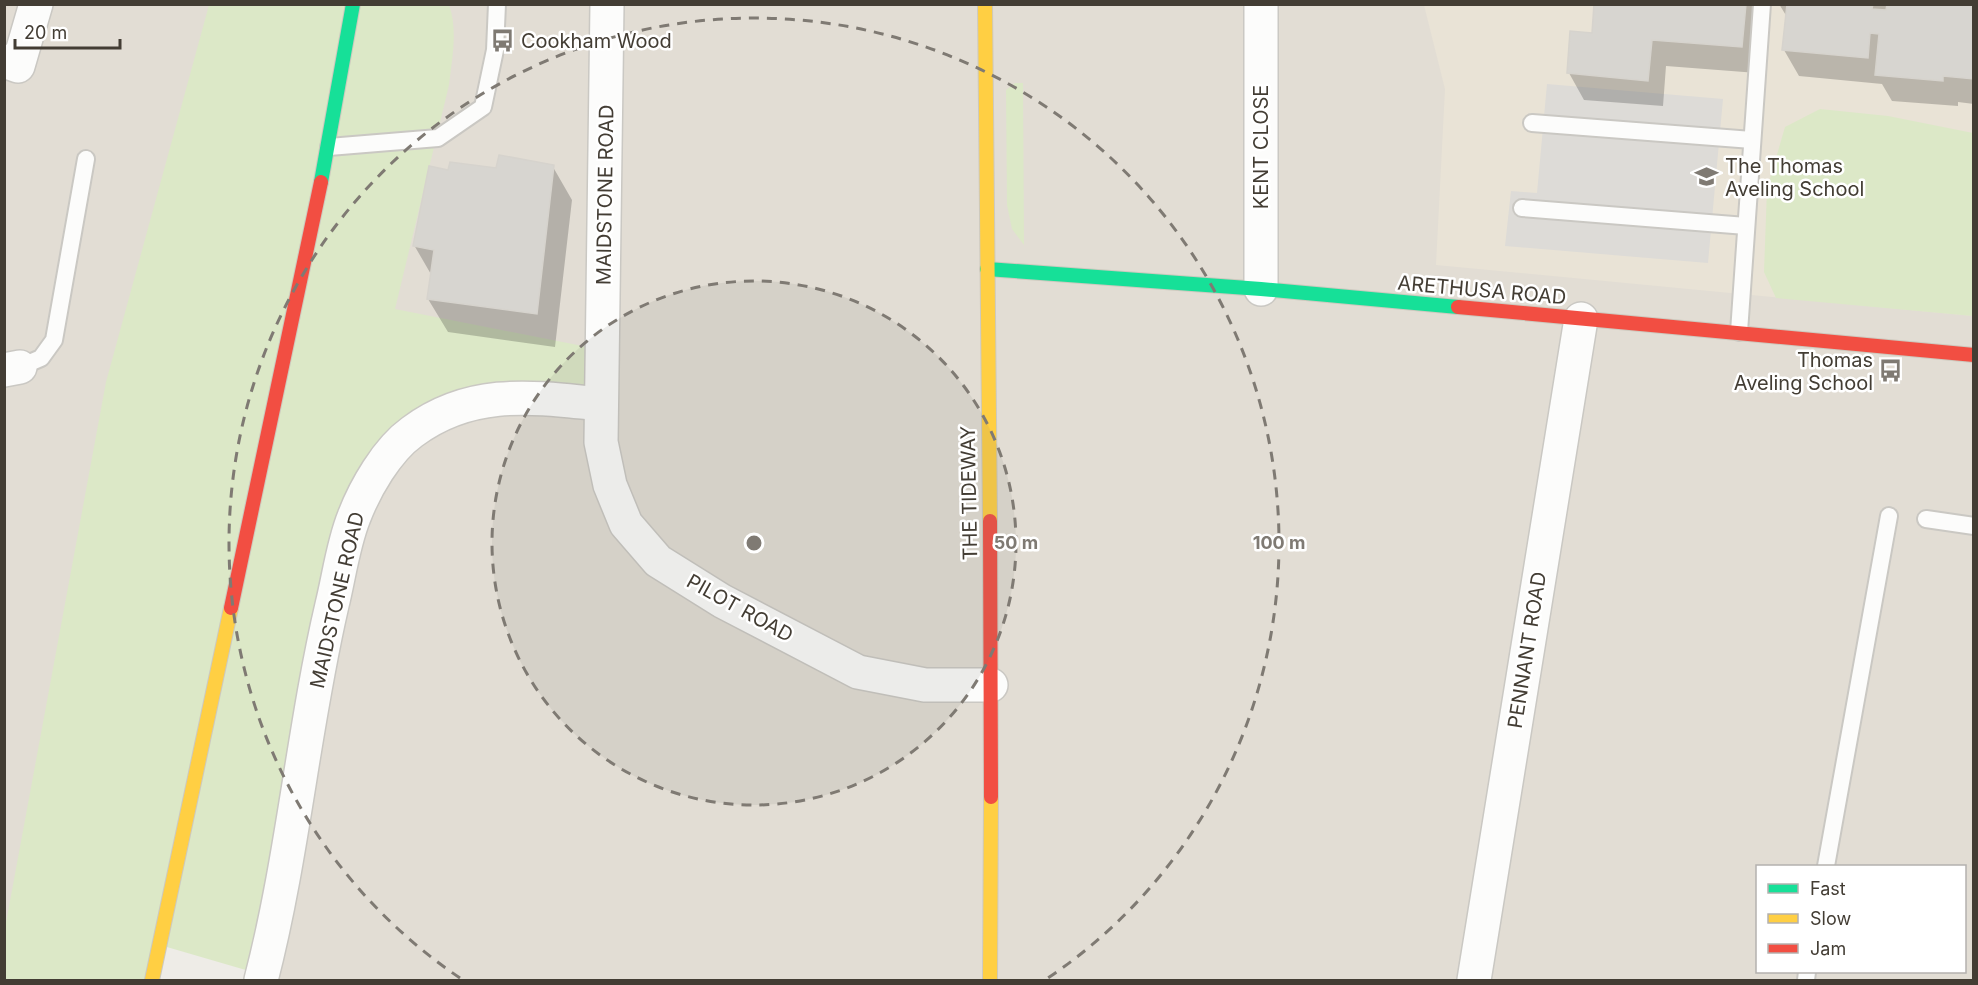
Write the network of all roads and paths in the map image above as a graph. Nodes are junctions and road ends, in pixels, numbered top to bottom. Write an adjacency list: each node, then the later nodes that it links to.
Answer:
1 (36, 4): 8 (street)
2 (353, 4): 11 (street)
3 (498, 4): 11 (lane)
4 (607, 4): 21 (street, MAIDSTONE ROAD)
5 (985, 4): 15 (street, THE TIDEWAY)
6 (1261, 4): 16 (street, KENT CLOSE)
7 (1762, 4): 10 (lane)
8 (4, 61)
9 (1532, 123): 10 (lane)
10 (1752, 140): 14 (lane)
11 (329, 147): 27 (street)
12 (86, 159): 20 (lane)
13 (1522, 208): 14 (lane)
14 (1746, 226): 18 (lane)
15 (987, 268): 16 (street, ARETHUSA ROAD); 25 (street, THE TIDEWAY)
16 (1261, 289): 17 (street, ARETHUSA ROAD)
17 (1581, 319): 18 (street, ARETHUSA ROAD); 30 (street, PENNANT ROAD)
18 (1739, 332): 19 (street, ARETHUSA ROAD)
19 (1974, 355)
20 (12, 368)
21 (600, 404): 25 (street, PILOT ROAD); 28 (street, MAIDSTONE ROAD)
22 (1889, 516): 26 (lane)
23 (1926, 519): 24 (lane)
24 (1974, 526)
25 (991, 685): 29 (street, THE TIDEWAY)
26 (1826, 865)
27 (152, 981)
28 (261, 981)
29 (990, 981)
30 (1474, 981)

